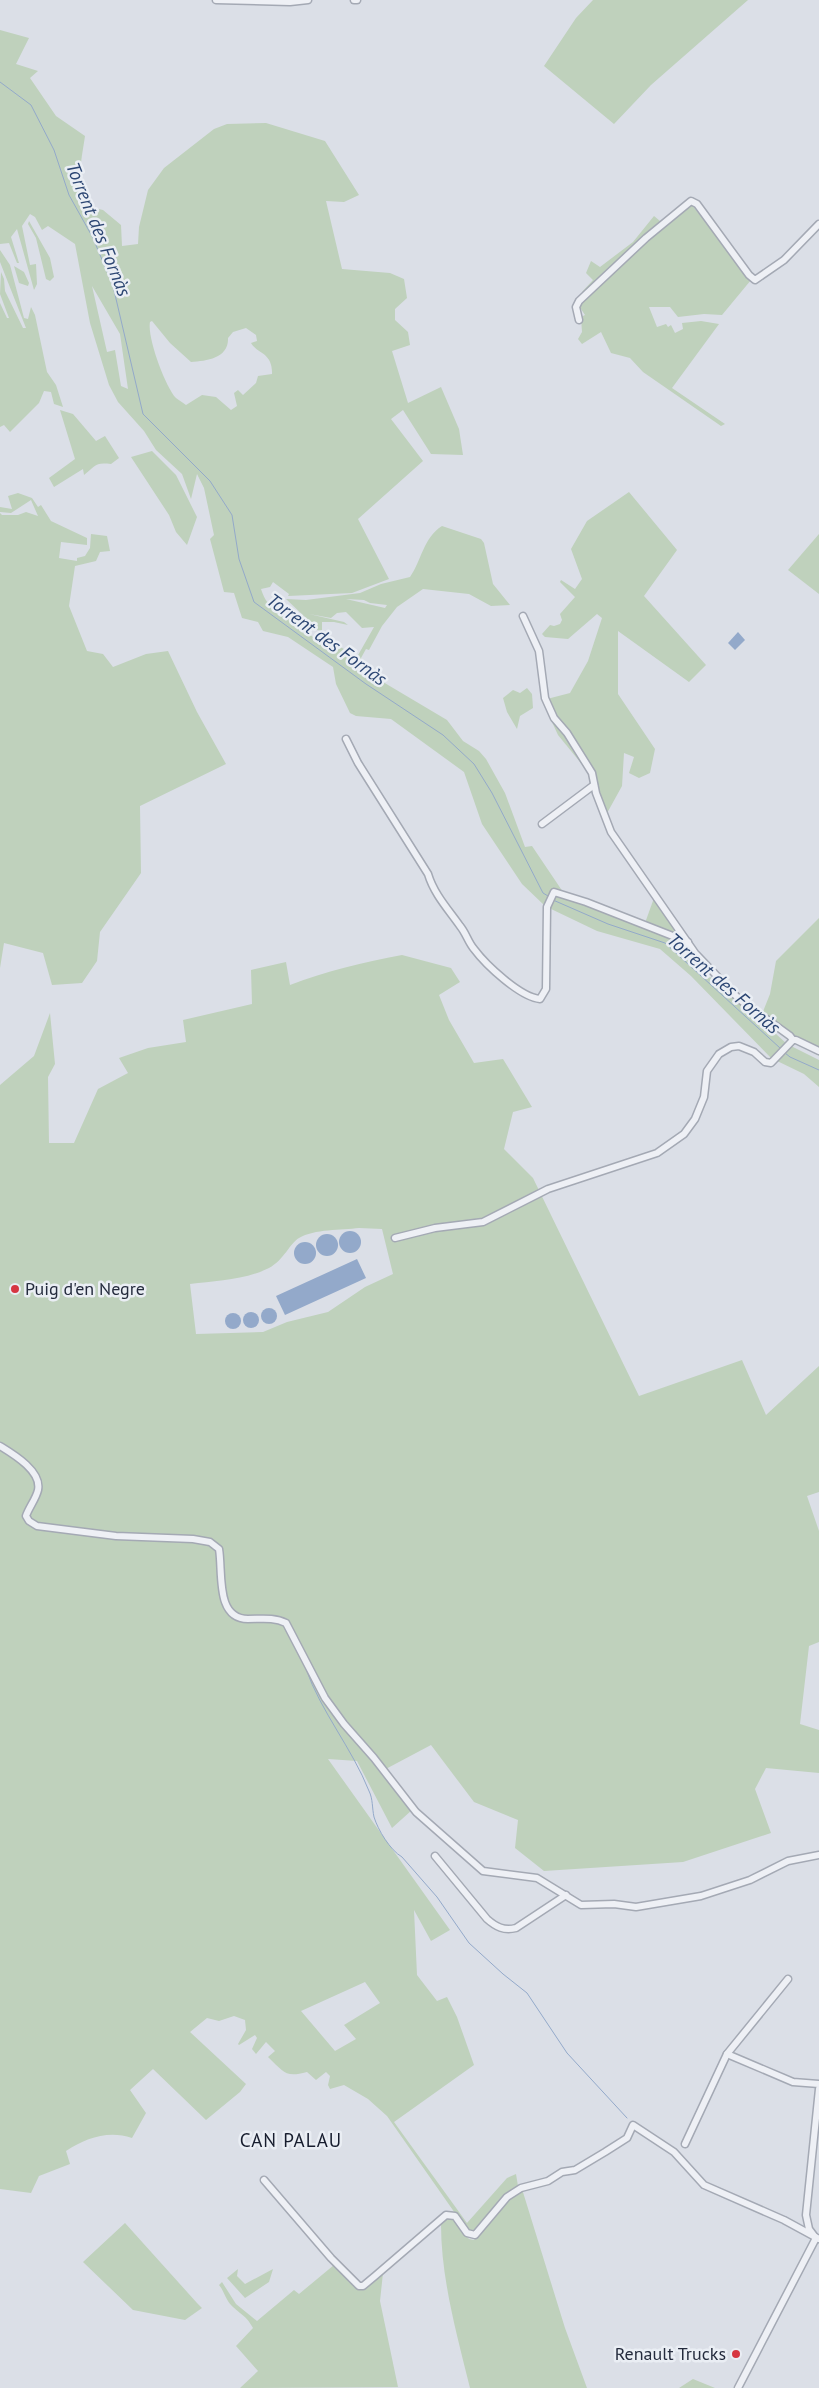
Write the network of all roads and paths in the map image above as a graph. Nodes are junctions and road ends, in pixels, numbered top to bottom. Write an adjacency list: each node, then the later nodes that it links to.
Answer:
1 (216, 0): 2 (street)
2 (308, 0)
3 (819, 224): 4 (street)
4 (579, 320)
5 (523, 616): 7 (street)
6 (346, 739): 9 (street)
7 (594, 785): 8 (street); 9 (street)
8 (542, 824)
9 (688, 942): 10 (street)
10 (790, 1042): 11 (street); 12 (street)
11 (819, 1051)
12 (395, 1238)
13 (0, 1446): 16 (street)
14 (819, 1855): 16 (street)
15 (435, 1856): 16 (street)
16 (566, 1895)
17 (788, 1979): 18 (street)
18 (727, 2054): 19 (street); 22 (street)
19 (819, 2084)
20 (819, 2089): 21 (street)
21 (819, 2093): 24 (street)
22 (686, 2144)
23 (264, 2180): 24 (street)
24 (817, 2239): 25 (street)
25 (738, 2388)

